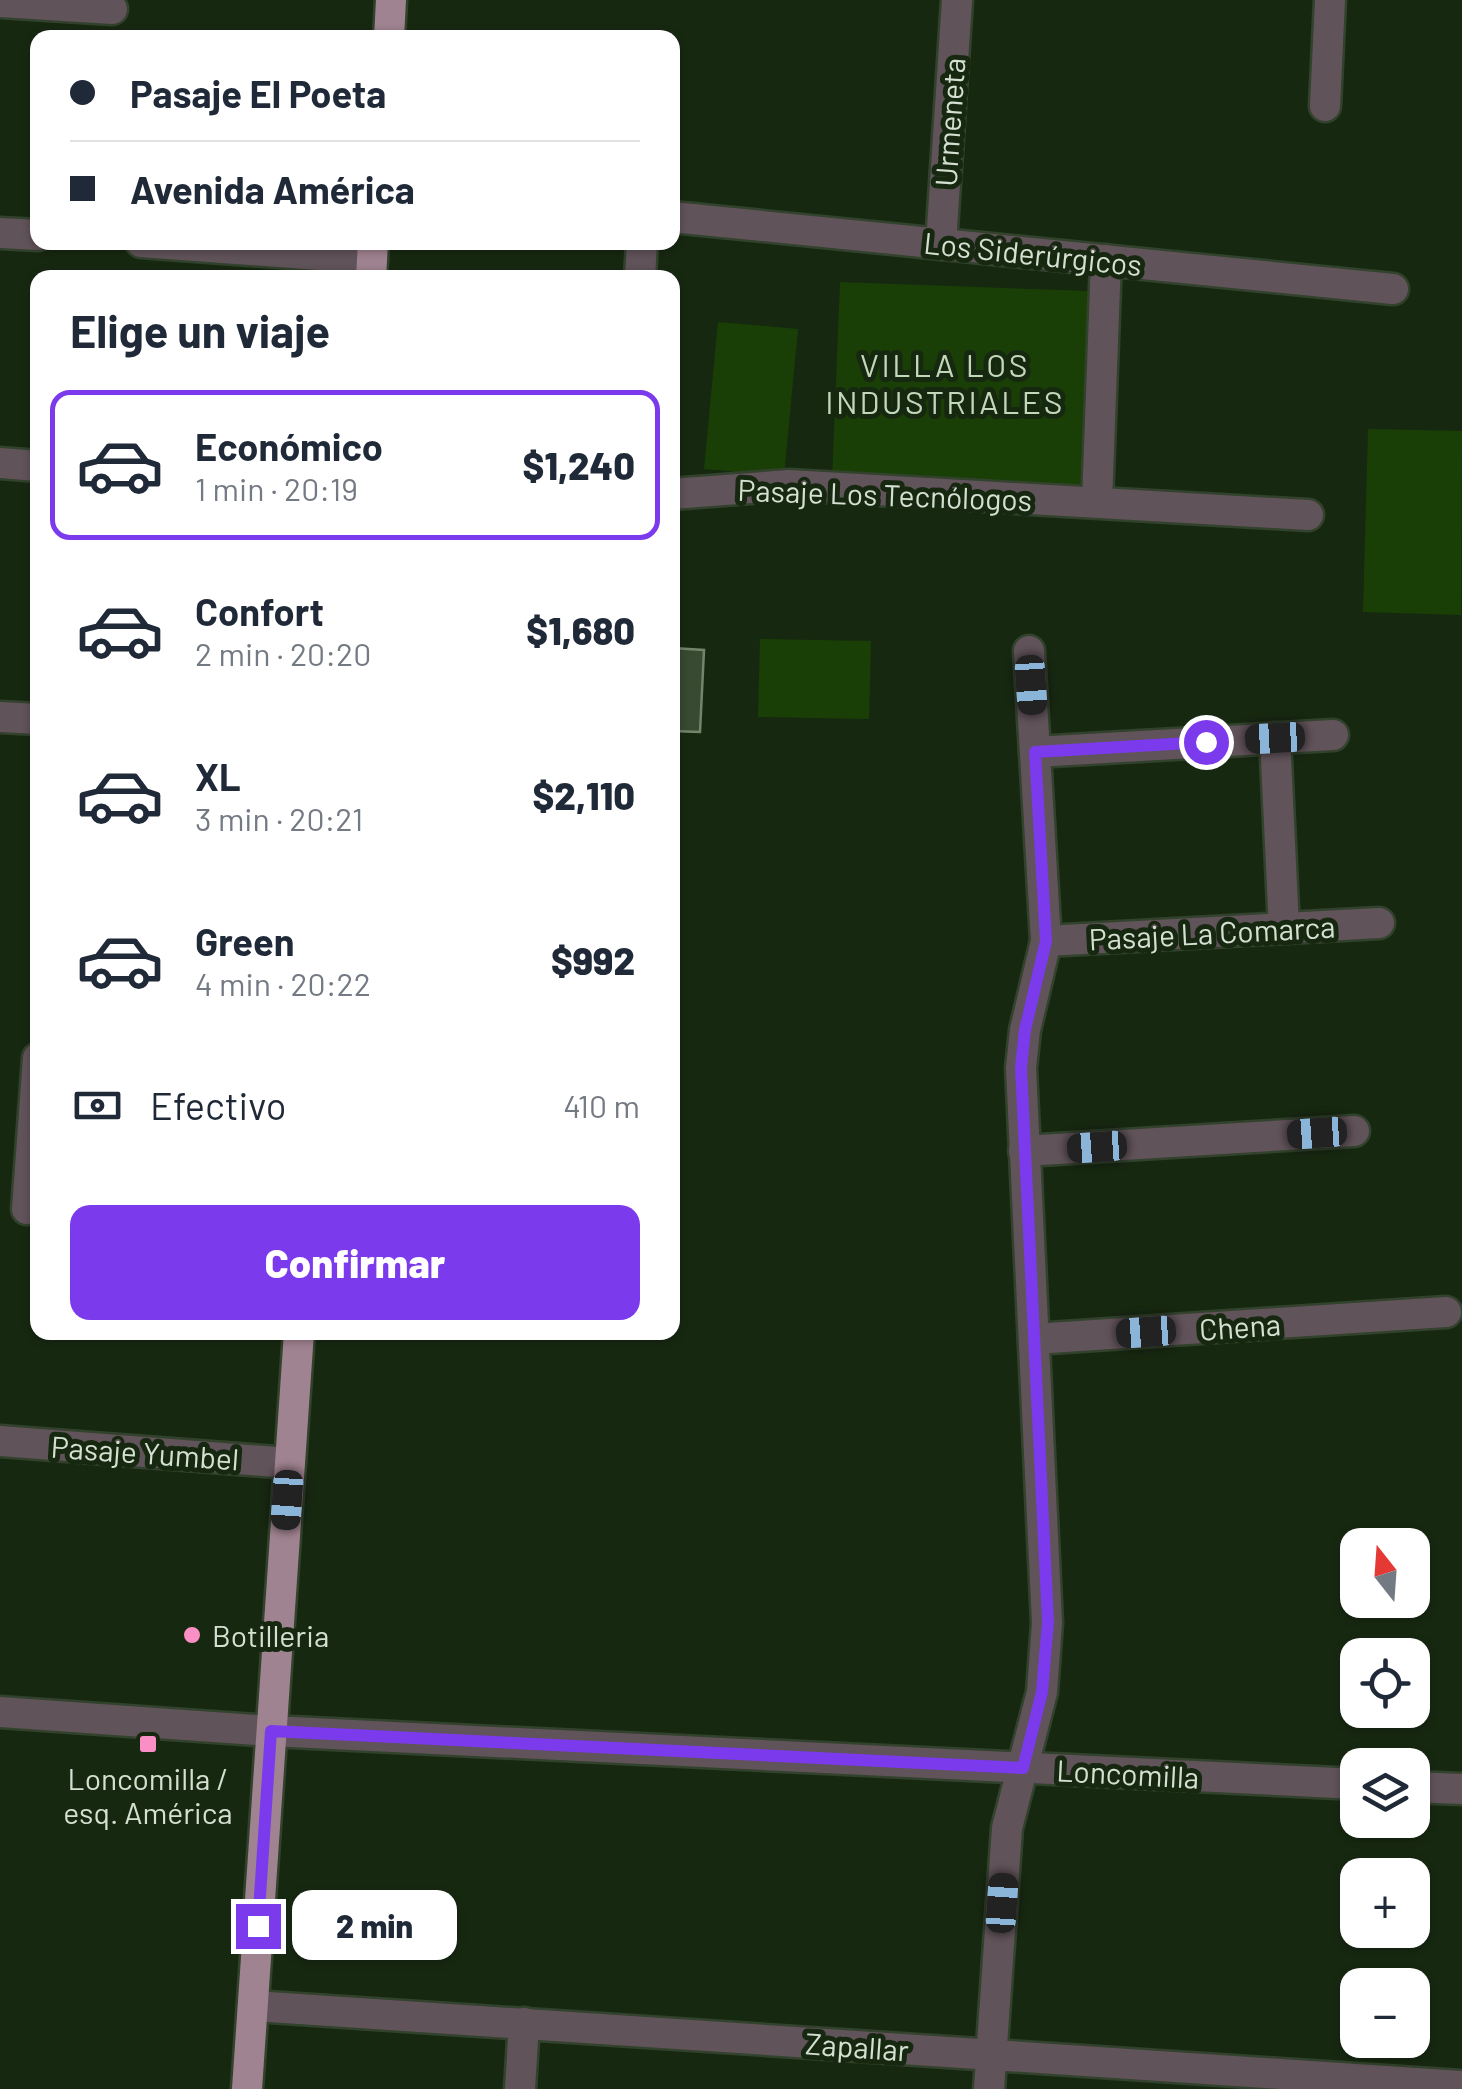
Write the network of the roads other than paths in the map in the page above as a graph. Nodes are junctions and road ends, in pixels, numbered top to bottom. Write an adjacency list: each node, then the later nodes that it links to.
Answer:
1 (392, 0): 6 (main road)
2 (957, 0): 11 (street, Urmeneta)
3 (1330, 0): 7 (street)
4 (0, 2): 5 (street)
5 (112, 15)
6 (389, 30)
7 (1325, 106)
8 (680, 217): 11 (street, Los Siderúrgicos)
9 (0, 233): 10 (street)
10 (30, 235)
11 (940, 244): 14 (street, Los Siderúrgicos)
12 (244, 250): 13 (street)
13 (372, 260)
14 (1106, 260): 15 (street, Los Siderúrgicos); 19 (street)
15 (1393, 289)
16 (0, 463): 17 (street)
17 (30, 465)
18 (680, 493): 19 (street, Pasaje Los Tecnólogos)
19 (1097, 502): 20 (street, Pasaje Los Tecnólogos)
20 (1308, 514)
21 (1029, 651): 26 (street)
22 (0, 716): 23 (street)
23 (30, 718)
24 (1333, 735): 25 (street)
25 (1275, 738): 26 (street); 28 (street)
26 (1035, 752): 29 (street)
27 (1379, 923): 28 (street, Pasaje La Comarca)
28 (1284, 928): 29 (street, Pasaje La Comarca)
29 (1046, 941): 32 (street)
30 (1354, 1131): 32 (street)
31 (30, 1133): 33 (street)
32 (1024, 1151): 35 (street)
33 (22, 1208)
34 (1446, 1312): 35 (street, Chena)
35 (1034, 1339): 41 (street)
36 (298, 1340): 38 (main road)
37 (0, 1441): 38 (street, Pasaje Yumbel)
38 (290, 1463): 40 (main road)
39 (0, 1712): 40 (street, Loncomilla)
40 (271, 1731): 41 (street, Loncomilla); 45 (main road)
41 (1023, 1768): 42 (street, Loncomilla); 47 (street)
42 (1340, 1783)
43 (1430, 1788): 44 (street)
44 (1462, 1789)
45 (253, 2006): 46 (street, Zapallar); 50 (main road)
46 (524, 2024): 47 (street, Zapallar); 51 (street)
47 (992, 2055): 48 (street, Zapallar); 52 (street)
48 (1226, 2080): 49 (street, Zapallar)
49 (1462, 2086)
50 (247, 2089)
51 (520, 2089)
52 (990, 2089)

